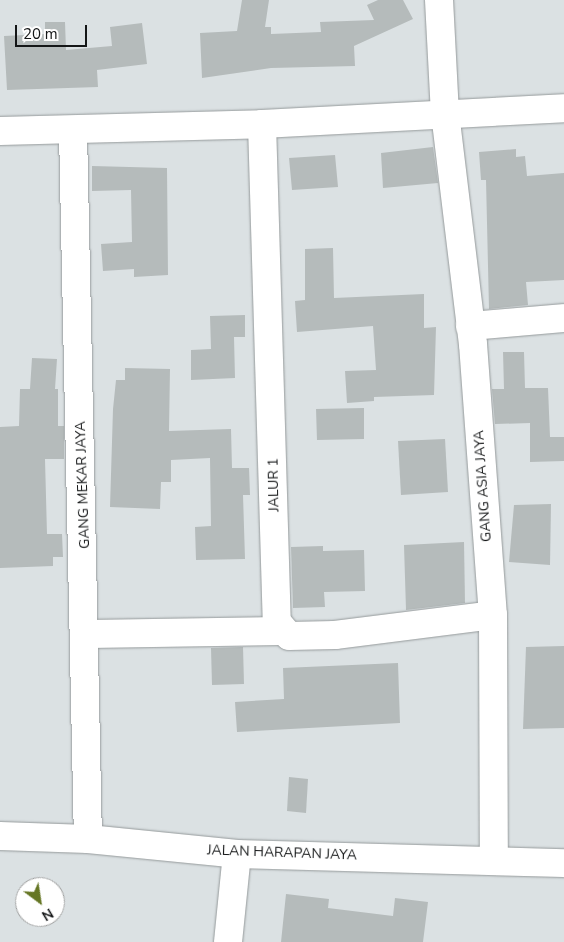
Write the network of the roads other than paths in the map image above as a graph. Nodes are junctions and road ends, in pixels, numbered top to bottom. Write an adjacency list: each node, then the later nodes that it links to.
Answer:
1 (439, 0): 3 (street, GANG ASIA JAYA)
2 (564, 108): 3 (street)
3 (444, 113): 4 (street); 8 (street, GANG ASIA JAYA)
4 (262, 124): 6 (street); 10 (street, JALUR 1)
5 (0, 131): 6 (street)
6 (73, 131): 11 (street, GANG MEKAR JAYA)
7 (564, 318): 8 (street)
8 (470, 326): 9 (street, GANG ASIA JAYA)
9 (493, 615): 10 (street); 15 (street, GANG ASIA JAYA)
10 (284, 631): 11 (street)
11 (86, 634): 13 (street, GANG MEKAR JAYA)
12 (0, 836): 13 (street, JALAN HARAPAN JAYA)
13 (88, 839): 14 (street, JALAN HARAPAN JAYA)
14 (237, 854): 15 (street, JALAN HARAPAN JAYA); 17 (street)
15 (494, 860): 16 (street, JALAN HARAPAN JAYA)
16 (564, 863)
17 (228, 942)

